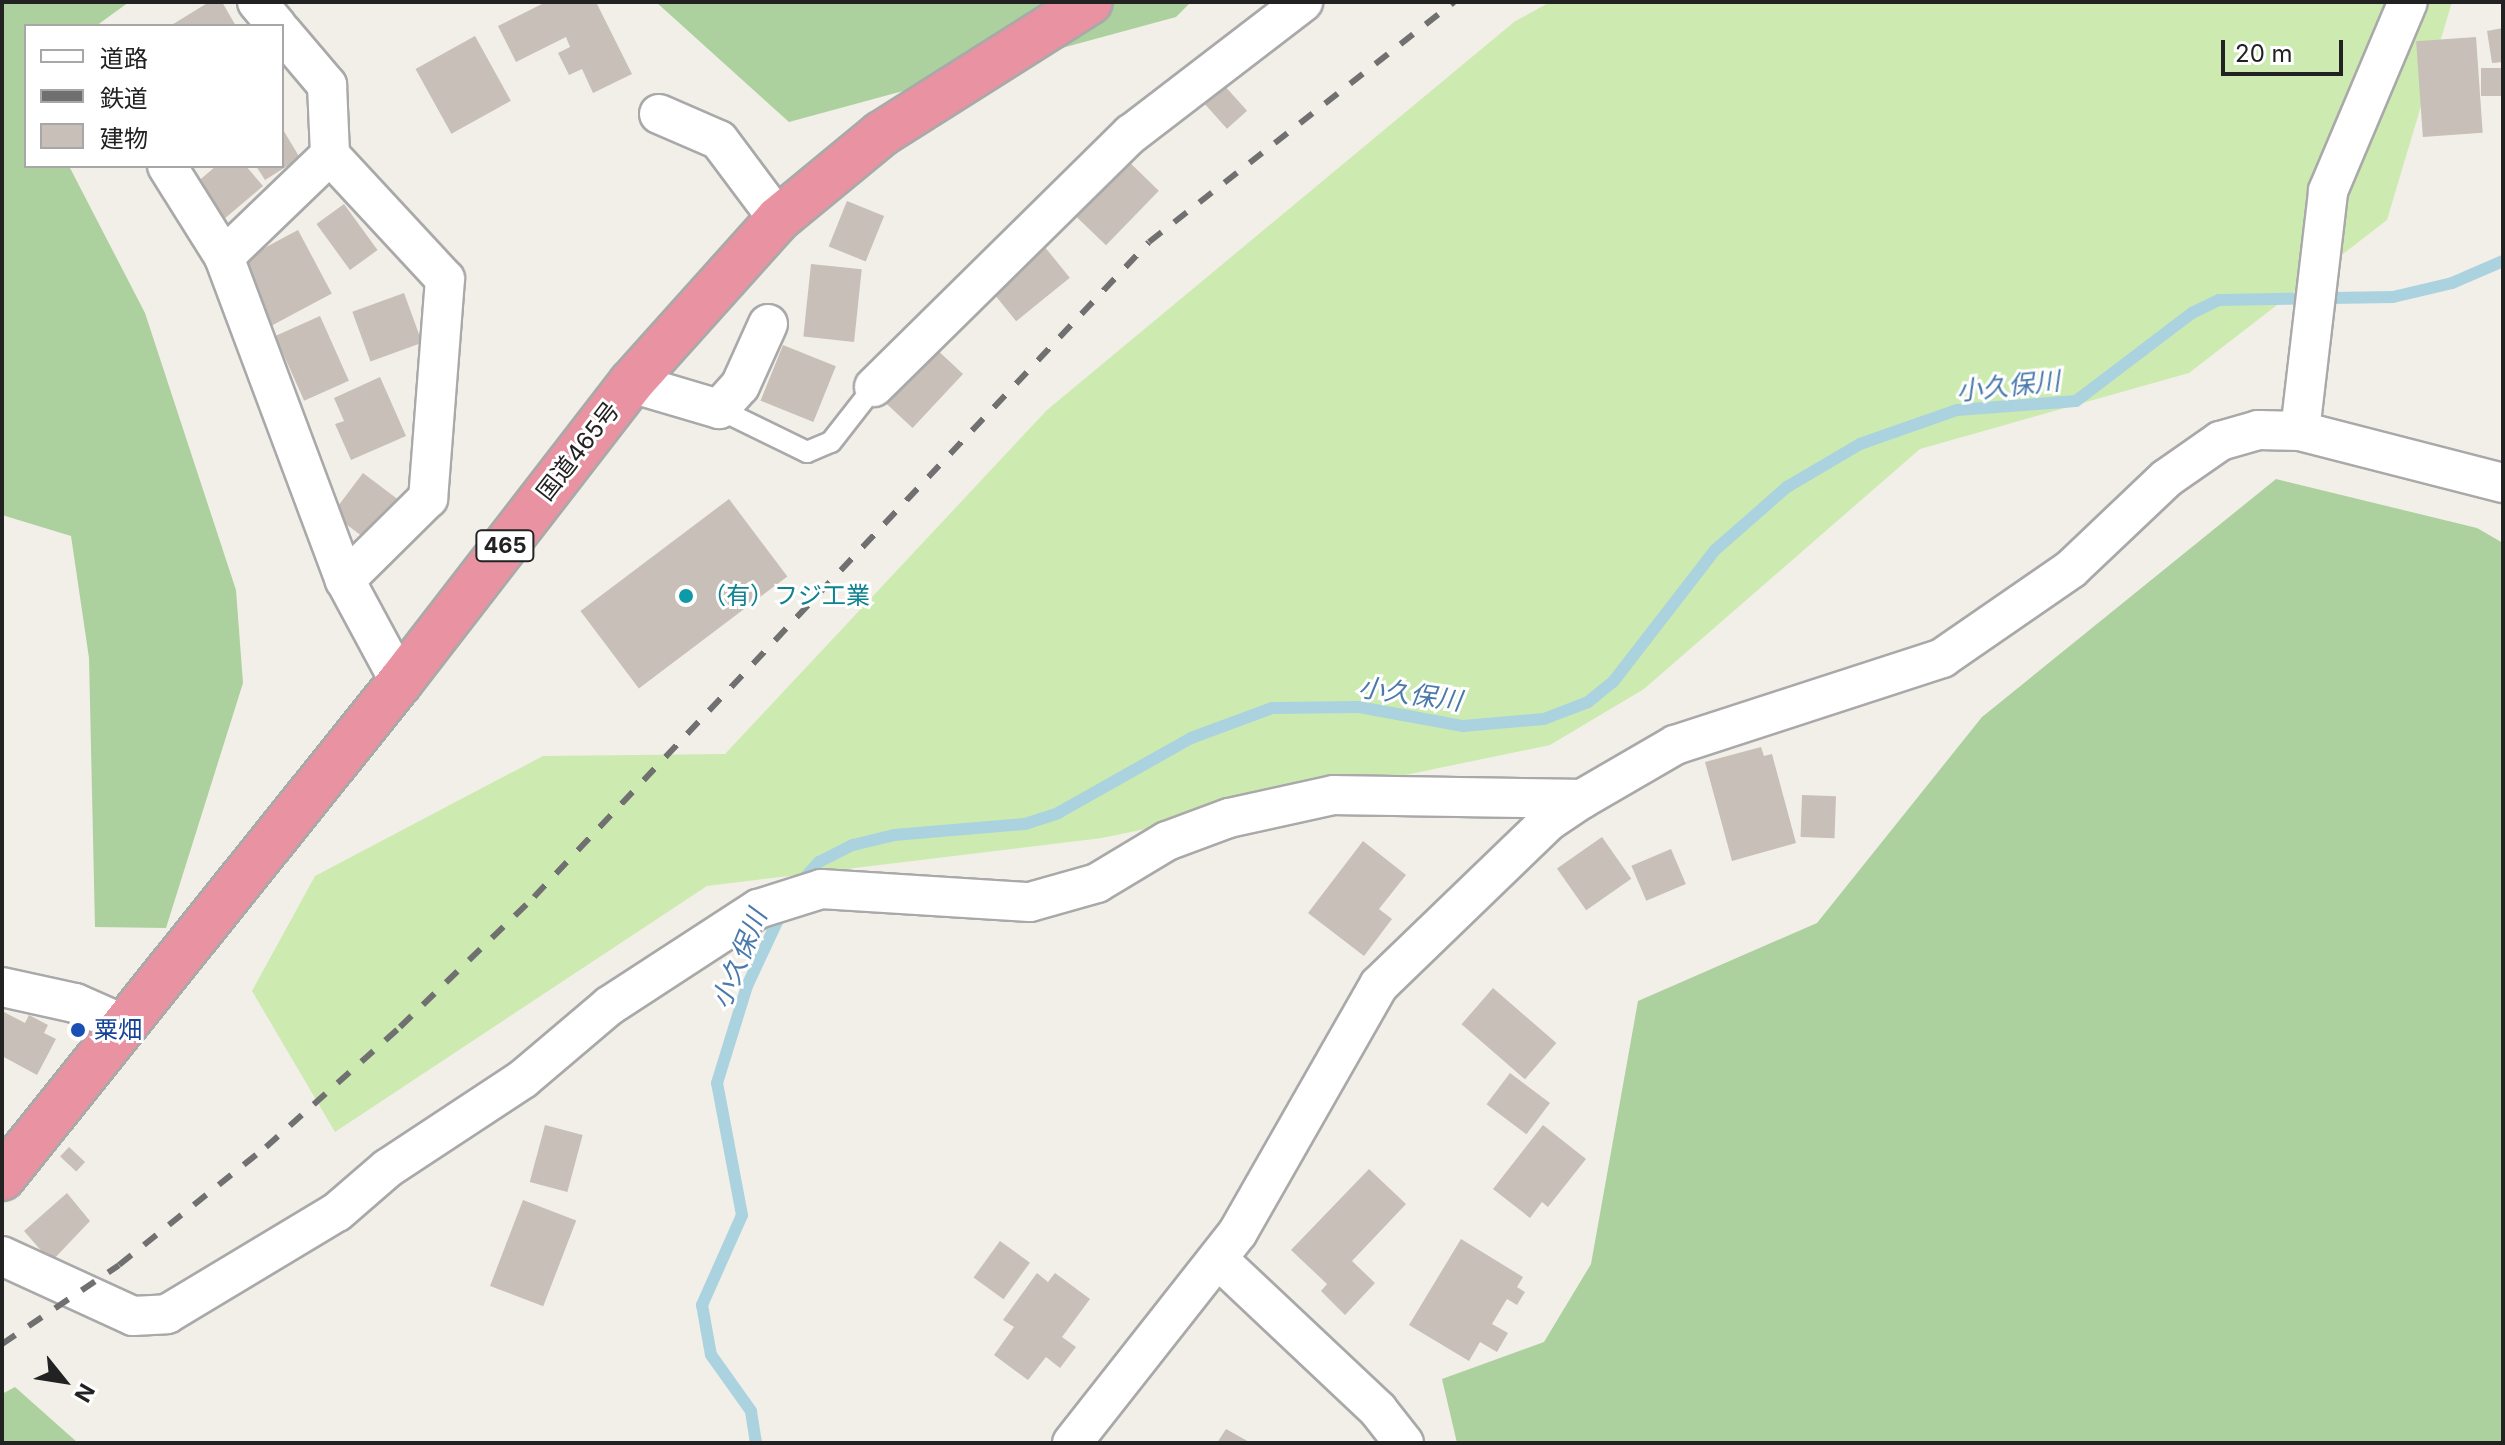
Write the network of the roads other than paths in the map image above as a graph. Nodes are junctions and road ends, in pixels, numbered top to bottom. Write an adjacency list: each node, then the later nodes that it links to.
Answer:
1 (257, 2): 5 (street)
2 (1090, 2): 10 (highway, 国道465号 / 465)
3 (1303, 2): 14 (street)
4 (2408, 2): 16 (street)
5 (275, 24)
6 (284, 34): 8 (street)
7 (659, 114): 10 (street)
8 (330, 155): 11 (street); 18 (street)
9 (168, 168): 11 (street)
10 (778, 219): 13 (highway, 国道465号 / 465)
11 (224, 257): 18 (street)
12 (768, 324): 15 (street)
13 (631, 383): 15 (street); 19 (highway, 国道465号 / 465)
14 (874, 387): 15 (lane)
15 (719, 409)
16 (2300, 431): 17 (street); 20 (street)
17 (2503, 483)
18 (345, 580): 19 (street)
19 (400, 682): 22 (highway, 国道465号 / 465)
20 (1582, 799): 24 (street); 25 (street)
21 (2, 987): 22 (street)
22 (125, 1025): 23 (highway, 国道465号 / 465)
23 (2, 1178)
24 (2, 1256)
25 (1219, 1260): 26 (street); 27 (street)
26 (1072, 1443)
27 (1404, 1443)

